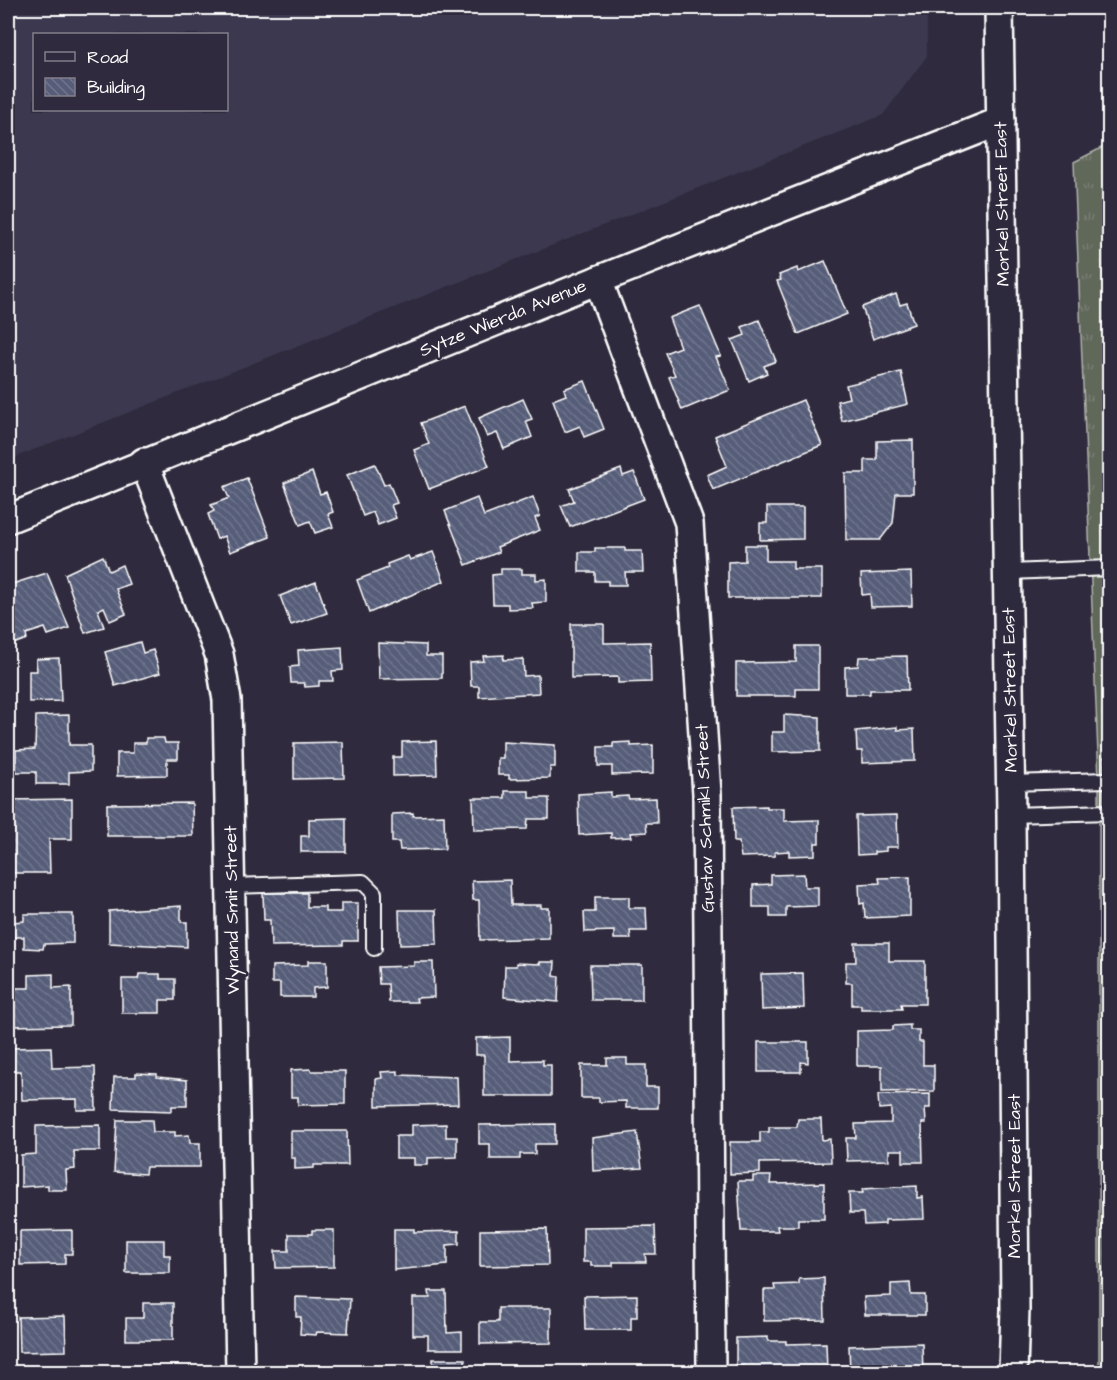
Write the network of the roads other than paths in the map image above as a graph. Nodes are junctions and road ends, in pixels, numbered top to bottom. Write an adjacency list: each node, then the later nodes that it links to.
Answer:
1 (999, 8): 2 (street, Morkel Street East)
2 (1001, 121): 3 (street, Sytze Wierda Avenue); 7 (street, Morkel Street East)
3 (598, 280): 4 (street, Sytze Wierda Avenue); 15 (street, Gustav Schmikl Street)
4 (144, 462): 5 (street, Sytze Wierda Avenue); 12 (street, Wynand Smit Street)
5 (8, 519)
6 (1110, 568): 7 (lane)
7 (1008, 572): 9 (street, Morkel Street East)
8 (1107, 780): 9 (lane)
9 (1011, 783): 11 (street, Morkel Street East)
10 (1110, 812): 11 (lane)
11 (1011, 815): 16 (street, Morkel Street East)
12 (232, 886): 13 (lane); 14 (street, Wynand Smit Street)
13 (374, 948)
14 (240, 1372)
15 (711, 1372)
16 (1013, 1372)

